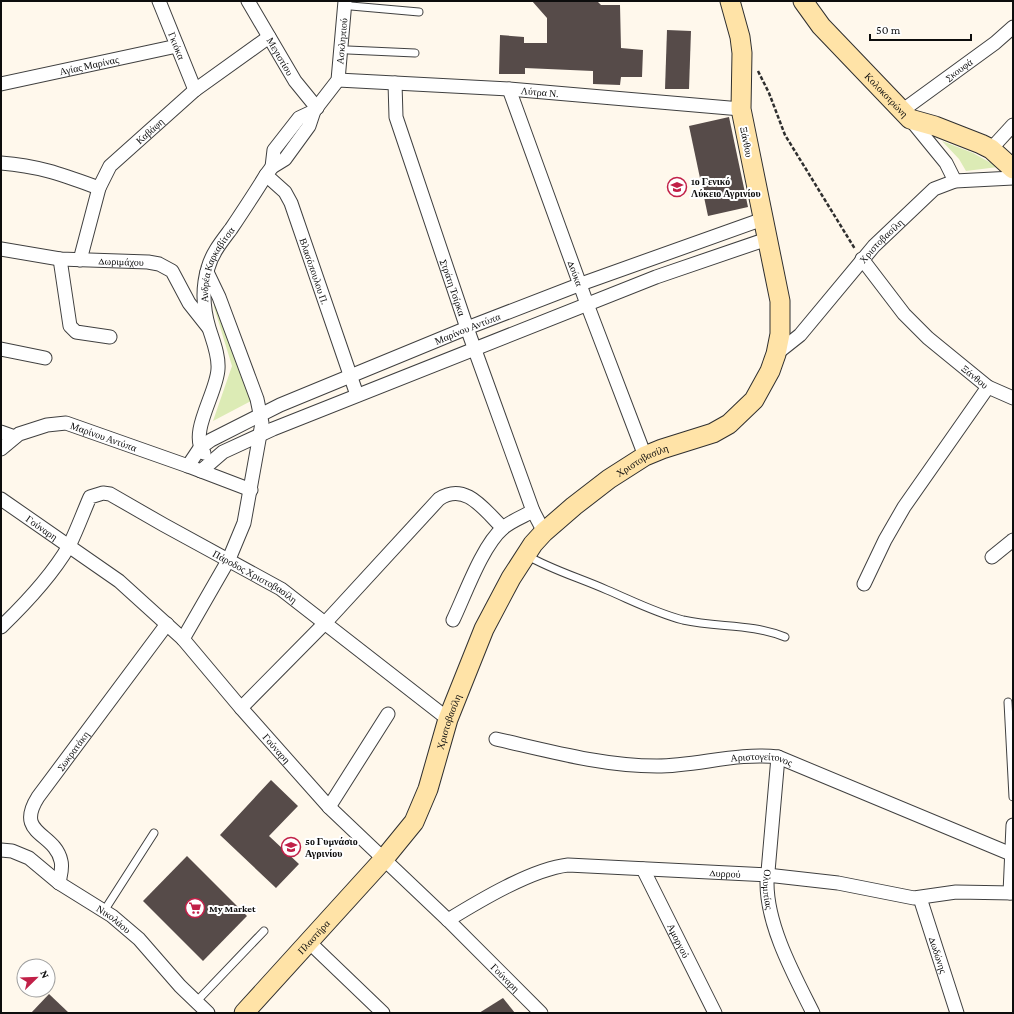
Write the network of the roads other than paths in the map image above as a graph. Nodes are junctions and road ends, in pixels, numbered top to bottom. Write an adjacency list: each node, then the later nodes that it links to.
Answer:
1 (159, 1): 9 (street, Γκιόκα)
2 (248, 1): 8 (street, Μεγιστίου)
3 (730, 1): 17 (main road, Ξάνθου)
4 (803, 1): 19 (main road, Κολοκοτρώνη)
5 (348, 3): 6 (lane); 12 (street, Ασκληπιού)
6 (419, 12)
7 (1013, 27): 19 (street, Σκουφά)
8 (269, 37): 16 (street, Καβάφη); 18 (street, Μεγιστίου)
9 (177, 46): 14 (street, Αγίας Μαρίνας); 16 (street, Γκιόκα)
10 (348, 50): 11 (lane)
11 (415, 53)
12 (338, 80): 13 (street, Λύτρα Ν.); 18 (street, Ανδρέα Καρκαβίτσα)
13 (395, 83): 15 (street, Λύτρα Ν.); 40 (street, Στράτη Τσίρκα)
14 (1, 84)
15 (509, 89): 17 (street, Λύτρα Ν.); 37 (street, Δούκα)
16 (195, 90): 27 (street, Καβάφη)
17 (741, 109): 28 (main road, Ξάνθου)
18 (316, 110): 24 (street, Ανδρέα Καρκαβίτσα)
19 (906, 114): 21 (main road, Κολοκοτρώνη); 26 (street)
20 (1013, 125): 21 (street)
21 (991, 149): 23 (main road, Κολοκοτρώνη)
22 (1, 163): 27 (street)
23 (1013, 169)
24 (269, 171): 36 (street, Ανδρέα Καρκαβίτσα); 46 (street, Βλασόπουλου Π.)
25 (1013, 178): 26 (street, Χριστοβασίλη)
26 (955, 181): 33 (street, Χριστοβασίλη)
27 (99, 188): 34 (street, Καβάφη)
28 (763, 219): 29 (main road, Ξάνθου); 31 (street, Μαρίνου Αντύπα)
29 (768, 239): 35 (street); 44 (main road, Ξάνθου)
30 (1, 249): 32 (street, Δωριμάχου)
31 (665, 254): 35 (street); 37 (street, Μαρίνου Αντύπα)
32 (60, 259): 34 (street, Δωριμάχου); 41 (street)
33 (862, 259): 44 (street, Χριστοβασίλη); 47 (street, Ξάνθου)
34 (80, 260): 39 (street, Δωριμάχου)
35 (671, 271): 38 (street)
36 (207, 272): 39 (street, Ανδρέα Καρκαβίτσα); 50 (street)
37 (581, 284): 38 (street, Δούκα); 40 (street, Μαρίνου Αντύπα)
38 (587, 304): 43 (street); 56 (street, Δούκα)
39 (209, 328): 54 (street, Ανδρέα Καρκαβίτσα)
40 (467, 328): 43 (street, Στράτη Τσίρκα); 46 (street, Μαρίνου Αντύπα)
41 (110, 337)
42 (1, 349): 45 (street)
43 (475, 350): 48 (street); 61 (street, Στράτη Τσίρκα)
44 (776, 354): 56 (main road, Χριστοβασίλη)
45 (45, 358)
46 (351, 375): 48 (street, Βλασόπουλου Π.); 50 (street, Μαρίνου Αντύπα)
47 (988, 387): 49 (street, Ξάνθου); 69 (street)
48 (357, 395): 52 (street)
49 (1013, 398)
50 (261, 414): 52 (street); 54 (street, Μαρίνου Αντύπα)
51 (1, 432): 53 (street)
52 (261, 434): 58 (street); 59 (street)
53 (15, 437): 55 (street, Μαρίνου Αντύπα); 57 (street, Μαρίνου Αντύπα)
54 (200, 448): 57 (street, Μαρίνου Αντύπα); 58 (street)
55 (1, 450)
56 (645, 456): 63 (main road, Χριστοβασίλη)
57 (188, 466): 58 (street, Μαρίνου Αντύπα)
58 (206, 466): 59 (street, Μαρίνου Αντύπα)
59 (251, 490): 68 (street)
60 (1, 499): 65 (street, Γούναρη)
61 (533, 511): 62 (street); 63 (street, Στράτη Τσίρκα)
62 (503, 528): 70 (street); 71 (street)
63 (544, 532): 66 (main road, Χριστοβασίλη)
64 (1013, 540): 67 (street)
65 (69, 545): 68 (street, Πάροδος Χριστοβασίλη); 72 (street, Γούναρη); 73 (street, Πάροδος Χριστοβασίλη)
66 (526, 554): 74 (lane); 79 (main road, Χριστοβασίλη)
67 (992, 557)
68 (229, 559): 71 (street, Πάροδος Χριστοβασίλη); 75 (street)
69 (864, 584)
70 (453, 620)
71 (325, 623): 77 (street); 79 (street, Πάροδος Χριστοβασίλη)
72 (167, 624): 75 (street, Γούναρη); 92 (street, Σωκρατάκη)
73 (1, 627)
74 (785, 636)
75 (183, 639): 77 (street, Γούναρη)
76 (1008, 702): 81 (lane)
77 (241, 708): 84 (street, Γούναρη)
78 (388, 714): 84 (street)
79 (448, 719): 89 (main road, Χριστοβασίλη)
80 (496, 739): 82 (street, Αριστογείτονος)
81 (1012, 752): 83 (lane)
82 (778, 757): 88 (street, Αριστογείτονος); 91 (street, Ολυμπίας)
83 (1013, 797)
84 (329, 807): 89 (street, Γούναρη)
85 (1013, 825): 88 (street)
86 (154, 833): 95 (lane)
87 (1, 850): 92 (street, Νικολάου)
88 (1011, 854): 93 (street)
89 (383, 860): 96 (street, Γούναρη); 98 (main road, Πλαστήρα)
90 (643, 868): 91 (street, Δυρρού); 96 (street, Δυρρού); 104 (street, Αμοργού)
91 (767, 875): 94 (street, Δυρρού); 105 (street, Ολυμπίας)
92 (59, 883): 95 (street, Νικολάου)
93 (1011, 893): 94 (street, Δυρρού)
94 (920, 898): 106 (street, Δωδώνης)
95 (104, 910): 99 (street, Νικολάου)
96 (448, 920): 103 (street, Γούναρη)
97 (264, 931): 99 (lane)
98 (308, 942): 101 (main road, Πλαστήρα); 102 (street)
99 (196, 1002): 100 (street, Νικολάου)
100 (208, 1013)
101 (244, 1013)
102 (383, 1013)
103 (541, 1013)
104 (715, 1013)
105 (813, 1013)
106 (957, 1013)

